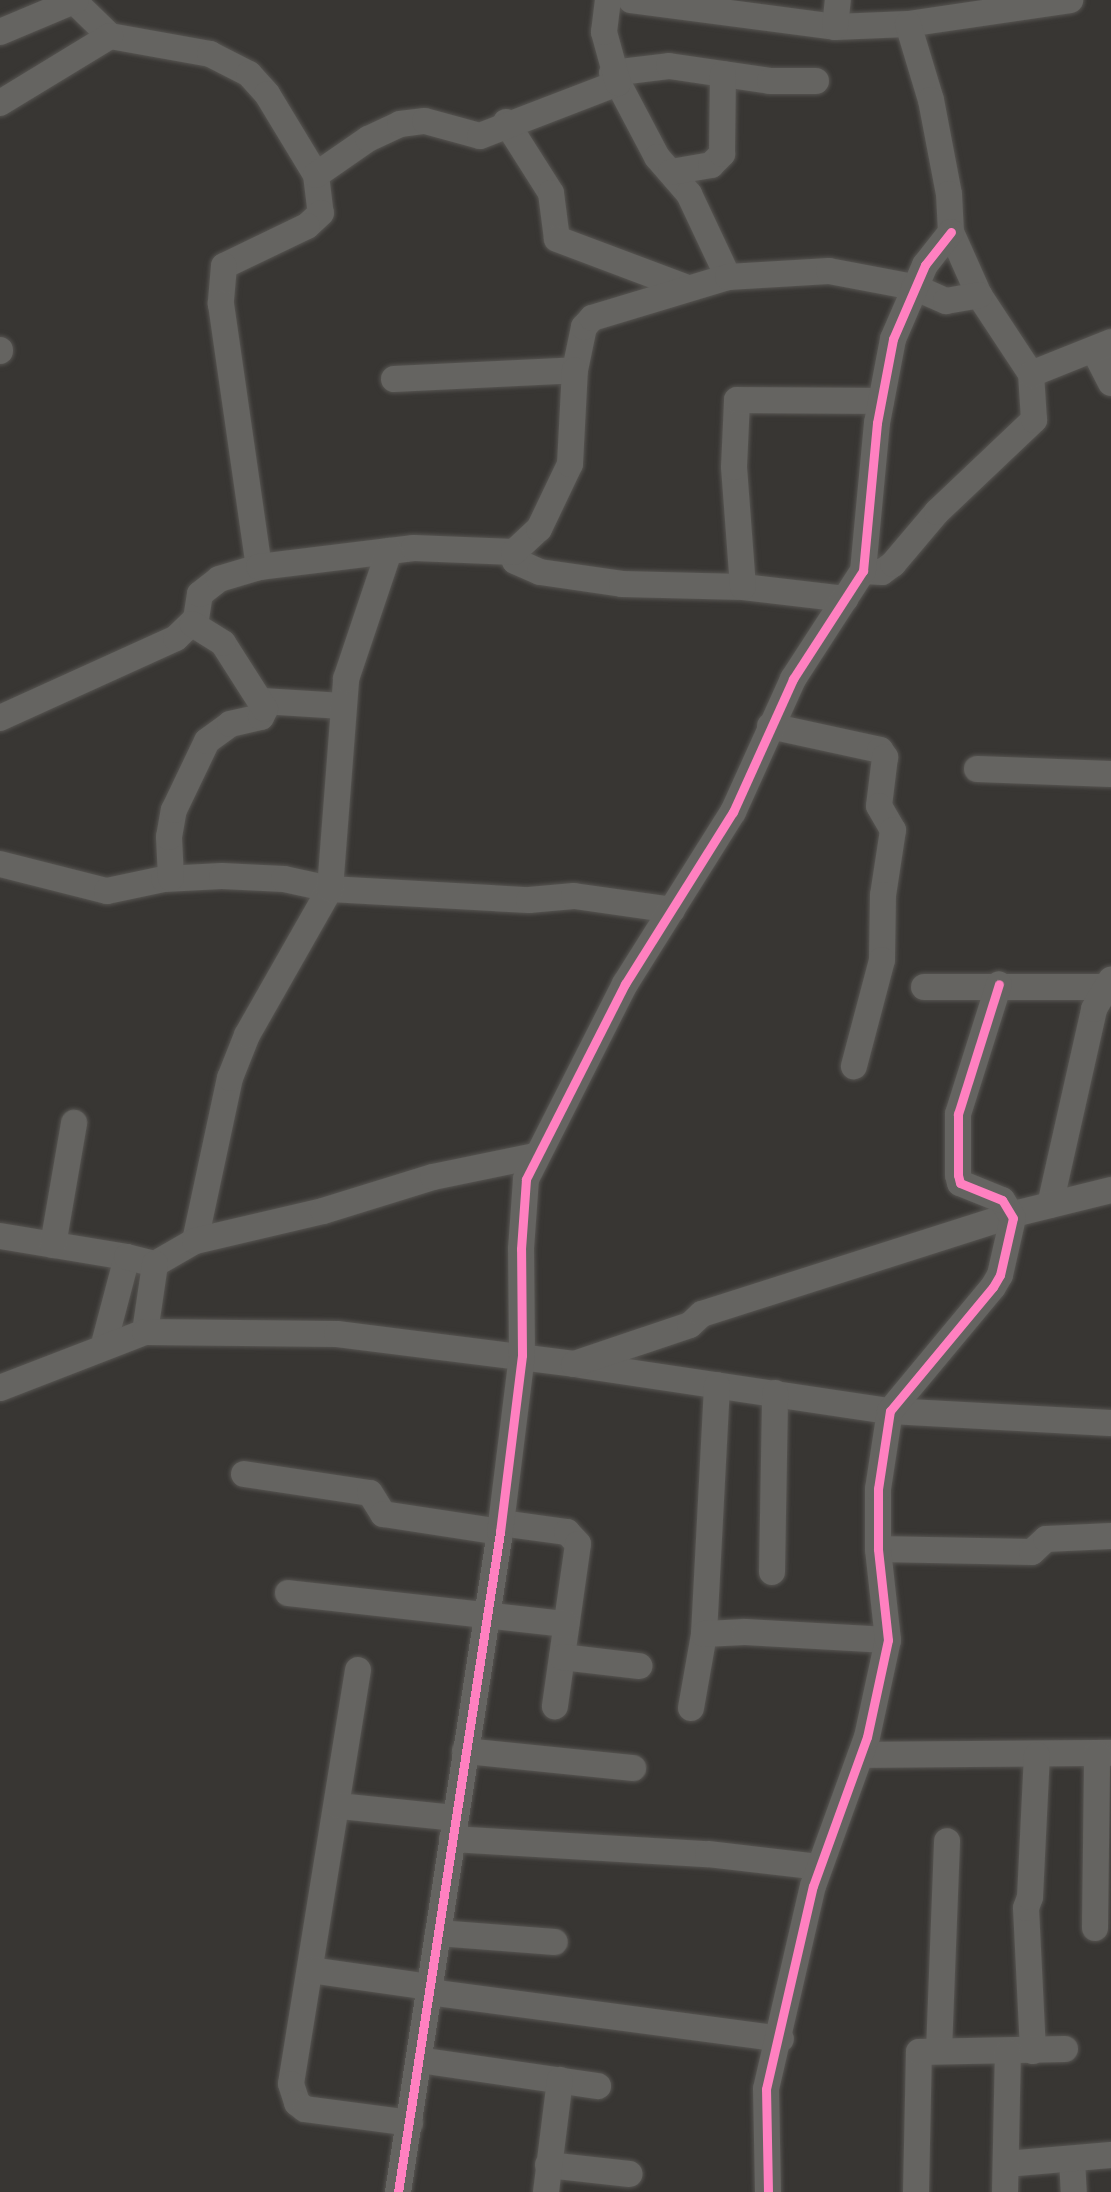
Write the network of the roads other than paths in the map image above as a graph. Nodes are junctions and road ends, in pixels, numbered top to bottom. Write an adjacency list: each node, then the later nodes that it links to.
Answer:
1 (75, 0): 6 (street); 10 (street)
2 (608, 0): 12 (street)
3 (631, 0): 8 (street)
4 (838, 0): 8 (street)
5 (1069, 0): 7 (street)
6 (19, 9): 9 (street)
7 (908, 24): 8 (street); 18 (street)
8 (835, 27)
9 (0, 32)
10 (110, 36): 14 (street); 17 (street)
11 (723, 74): 12 (street); 13 (street); 16 (street)
12 (615, 78): 15 (street); 16 (street)
13 (816, 80)
14 (0, 103)
15 (506, 122): 17 (street); 21 (street)
16 (671, 173): 19 (street)
17 (316, 175): 31 (street)
18 (951, 232): 20 (street); 22 (street)
19 (728, 277): 20 (street); 21 (street)
20 (914, 286): 22 (street); 28 (street)
21 (685, 287): 24 (street)
22 (979, 295): 25 (street)
23 (1103, 346): 25 (street); 27 (street)
24 (575, 370): 26 (street); 30 (street)
25 (1031, 374): 32 (street)
26 (394, 379)
27 (1111, 383)
28 (881, 401): 32 (street); 33 (street)
29 (389, 551): 30 (street); 31 (street); 37 (street)
30 (514, 552): 33 (street)
31 (259, 568): 35 (street)
32 (863, 571): 34 (street)
33 (743, 587): 34 (street)
34 (845, 599): 39 (street)
35 (192, 624): 36 (street); 38 (street)
36 (263, 701): 37 (street); 43 (street)
37 (342, 706): 44 (street)
38 (0, 718)
39 (770, 726): 45 (street); 49 (street)
40 (977, 769): 41 (street)
41 (1111, 774)
42 (0, 864): 43 (street)
43 (172, 878): 44 (street)
44 (330, 889): 45 (street); 57 (street)
45 (672, 910): 51 (street)
46 (1109, 983): 47 (street); 54 (street)
47 (999, 984): 48 (street); 55 (street)
48 (924, 987)
49 (854, 1066)
50 (74, 1123): 58 (street)
51 (535, 1156): 57 (street); 63 (street)
52 (1111, 1190): 54 (street)
53 (1111, 1203): 55 (street)
54 (1050, 1205): 55 (street)
55 (1012, 1221): 64 (street); 68 (street)
56 (0, 1236): 58 (street)
57 (195, 1241): 60 (street)
58 (53, 1245): 59 (street)
59 (127, 1257): 60 (street); 62 (street)
60 (155, 1264): 61 (street)
61 (145, 1332): 62 (street); 63 (street)
62 (104, 1344): 66 (street)
63 (522, 1355): 64 (street); 71 (street)
64 (575, 1364): 65 (street)
65 (718, 1385): 67 (street); 78 (street)
66 (0, 1388)
67 (775, 1393): 68 (street); 74 (street)
68 (890, 1411): 69 (street); 73 (street)
69 (1111, 1423)
70 (244, 1474): 71 (street)
71 (500, 1528): 76 (street); 77 (street)
72 (1111, 1536): 73 (street)
73 (878, 1549): 79 (street)
74 (772, 1572)
75 (288, 1593): 76 (street)
76 (489, 1616): 77 (street); 85 (street)
77 (566, 1624): 80 (street)
78 (704, 1634): 79 (street); 84 (street)
79 (888, 1640): 87 (street)
80 (562, 1657): 81 (street); 83 (street)
81 (639, 1666)
82 (358, 1670): 90 (street)
83 (555, 1706)
84 (691, 1708)
85 (465, 1751): 89 (street); 91 (street)
86 (1104, 1753): 88 (street); 94 (street)
87 (861, 1755): 88 (street); 93 (street)
88 (1037, 1755): 102 (street)
89 (633, 1768)
90 (339, 1806): 91 (street); 97 (street)
91 (453, 1828): 93 (street); 95 (street)
92 (947, 1841): 101 (street)
93 (818, 1867): 99 (street)
94 (1095, 1928)
95 (438, 1933): 96 (street); 98 (street)
96 (555, 1942)
97 (310, 1970): 98 (street); 106 (street)
98 (429, 1990): 99 (street); 103 (street)
99 (781, 2039): 114 (street)
100 (1065, 2049): 102 (street)
101 (939, 2051): 102 (street); 115 (street)
102 (1020, 2052): 109 (street)
103 (419, 2060): 104 (street); 106 (street)
104 (559, 2080): 105 (street); 110 (street)
105 (598, 2086)
106 (410, 2123): 112 (street)
107 (1111, 2155): 108 (street)
108 (1072, 2159): 109 (street); 117 (street)
109 (1006, 2164): 116 (street)
110 (548, 2165): 111 (street); 113 (street)
111 (630, 2174)
112 (398, 2192)
113 (545, 2192)
114 (768, 2192)
115 (916, 2192)
116 (1005, 2192)
117 (1074, 2192)

